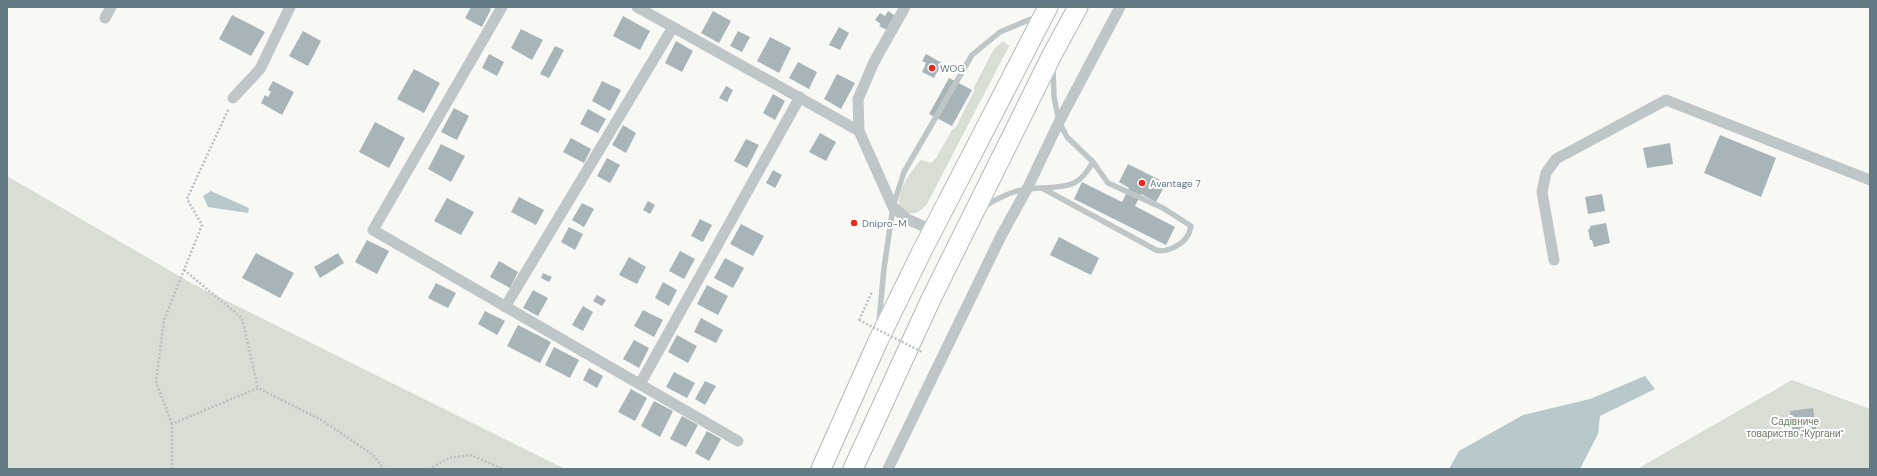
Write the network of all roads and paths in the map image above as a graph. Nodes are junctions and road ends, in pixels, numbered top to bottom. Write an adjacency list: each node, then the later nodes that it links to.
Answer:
1 (111, 7): 9 (street)
2 (290, 7): 12 (street)
3 (502, 7): 26 (street)
4 (637, 7): 10 (street)
5 (905, 7): 15 (street)
6 (1078, 7): 11 (highway)
7 (1120, 7): 14 (street)
8 (1046, 10): 20 (lane); 22 (highway)
9 (105, 18)
10 (673, 27): 13 (street); 26 (street)
11 (1053, 53): 14 (lane); 21 (highway)
12 (233, 98): 24 (path)
13 (800, 98): 15 (street); 29 (street)
14 (1059, 122): 16 (lane); 18 (street)
15 (859, 131): 20 (street)
16 (1093, 162): 19 (lane); 19 (lane)
17 (1870, 180): 23 (street)
18 (1028, 187): 19 (lane); 21 (lane); 39 (street)
19 (1042, 188)
20 (893, 207): 22 (street); 27 (lane)
21 (975, 211): 38 (highway)
22 (932, 230): 27 (highway)
23 (1554, 260)
24 (184, 270): 30 (path); 31 (path)
25 (874, 287): 28 (path, bridge)
26 (505, 307): 29 (street)
27 (878, 341): 37 (highway)
28 (922, 352)
29 (640, 384): 32 (street)
30 (258, 388): 31 (path); 34 (path)
31 (172, 424): 33 (path)
32 (738, 441)
33 (172, 469)
34 (384, 469)
35 (429, 469): 36 (path)
36 (503, 469)
37 (821, 469)
38 (853, 469)
39 (888, 469)

